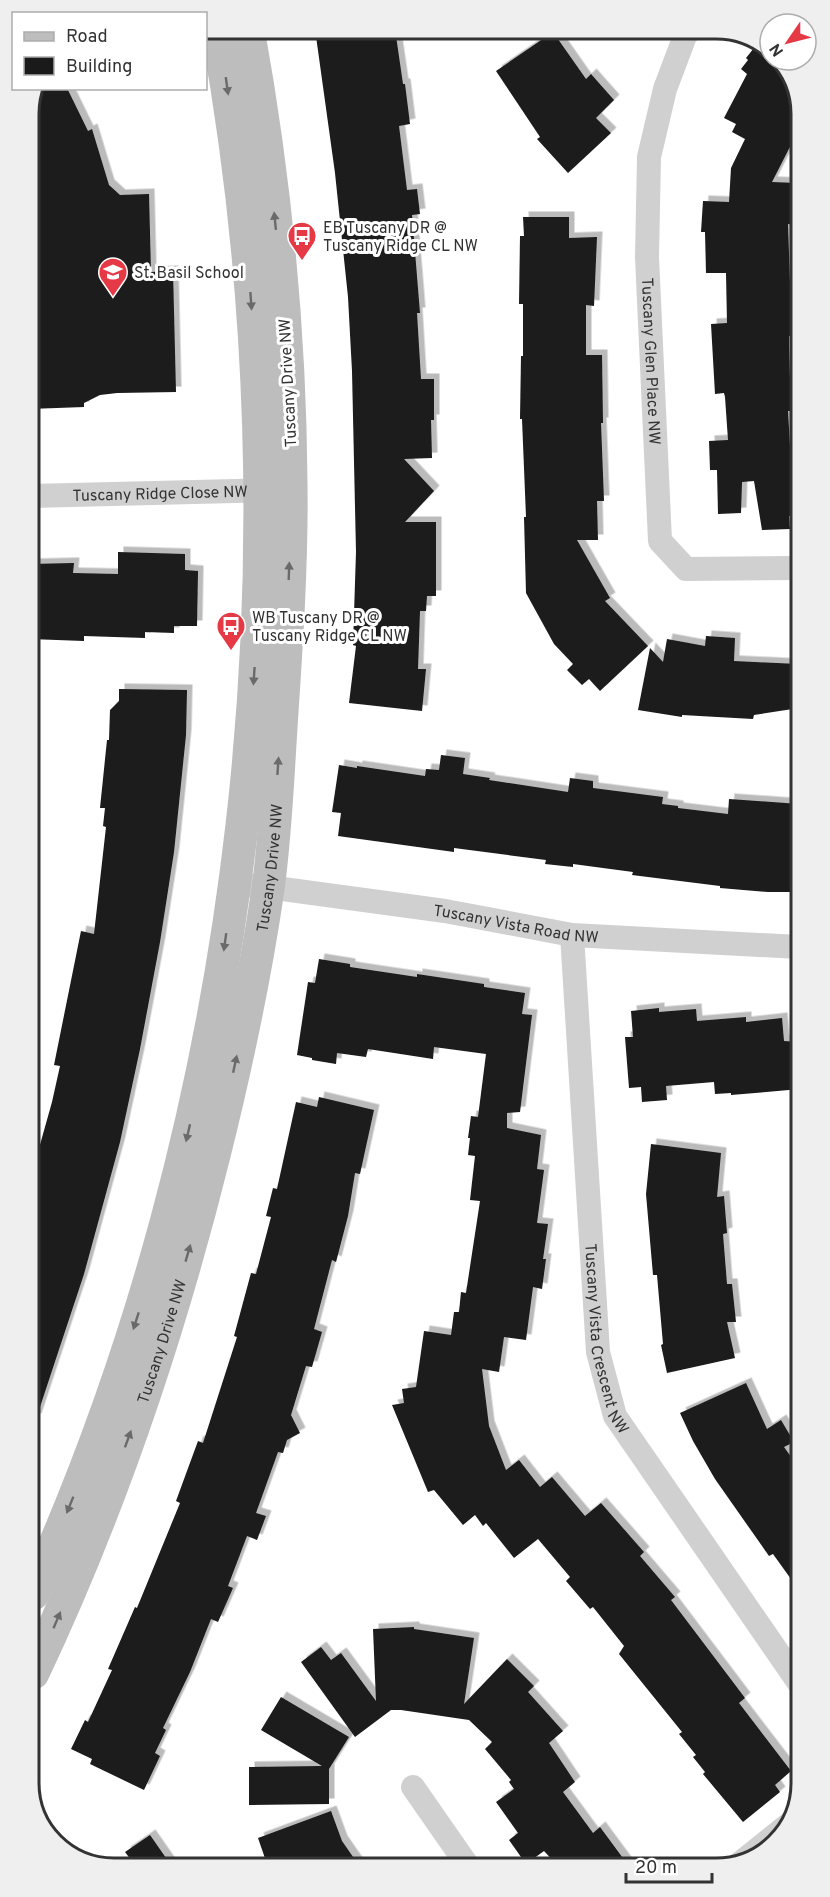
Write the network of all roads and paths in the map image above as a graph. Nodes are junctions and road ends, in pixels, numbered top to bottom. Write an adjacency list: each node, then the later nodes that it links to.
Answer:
1 (219, 39): 5 (street, Tuscany Drive NW, one-way to 5)
2 (250, 39): 4 (street, Tuscany Drive NW, one-way to 2)
3 (680, 39): 7 (street, Tuscany Glen Place NW)
4 (291, 489): 5 (street, Tuscany Ridge Close NW); 9 (street, Tuscany Drive NW, one-way to 4)
5 (259, 491): 6 (street, Tuscany Ridge Close NW); 8 (street, Tuscany Drive NW, one-way to 8)
6 (39, 495)
7 (791, 568)
8 (234, 884): 9 (street, Tuscany Vista Road NW); 12 (street, Tuscany Drive NW, one-way to 12)
9 (268, 887): 10 (street, Tuscany Vista Road NW); 13 (street, Tuscany Drive NW, one-way to 9)
10 (572, 935): 11 (street, Tuscany Vista Road NW); 14 (street, Tuscany Vista Crescent NW)
11 (791, 947)
12 (39, 1580)
13 (39, 1659)
14 (791, 1671)
15 (413, 1786): 16 (street)
16 (462, 1858)

